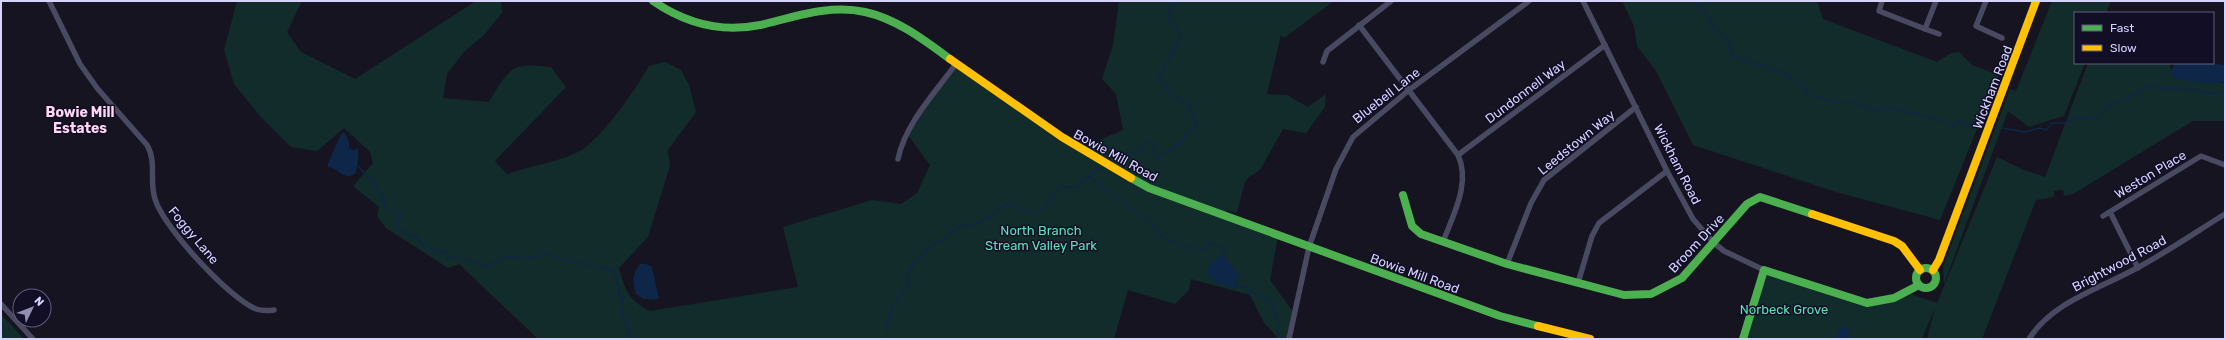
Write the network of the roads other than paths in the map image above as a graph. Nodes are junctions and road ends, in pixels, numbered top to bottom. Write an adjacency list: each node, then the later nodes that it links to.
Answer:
1 (49, 1): 40 (street, Foggy Lane)
2 (653, 1): 16 (street, Bowie Mill Road)
3 (1391, 1): 10 (street)
4 (1529, 1): 17 (street, Bluebell Lane)
5 (1583, 1): 14 (street, Wickham Road)
6 (1882, 1): 11 (street)
7 (1936, 1): 11 (street)
8 (1986, 1): 13 (street)
9 (2036, 1): 34 (street, Wickham Road)
10 (1359, 25): 15 (street); 17 (street)
11 (1925, 29): 12 (street)
12 (1939, 34)
13 (2002, 38)
14 (1605, 45): 18 (street, Wickham Road); 19 (street, Dundonnell Way)
15 (1323, 62)
16 (955, 64): 20 (street); 29 (street, Bowie Mill Road)
17 (1409, 90): 19 (street); 29 (street, Bluebell Lane)
18 (1636, 107): 22 (street, Wickham Road); 30 (street, Leedstown Way)
19 (1458, 155): 27 (street)
20 (898, 158)
21 (2225, 165): 24 (street, Weston Place)
22 (1667, 171): 28 (street, Wickham Road); 36 (street)
23 (1403, 195): 27 (street, Broom Drive)
24 (2110, 212): 26 (street, Weston Place); 31 (street, Weston Place)
25 (2225, 214): 31 (street, Brightwood Road)
26 (2103, 216)
27 (1443, 242): 30 (street, Broom Drive)
28 (1714, 242): 32 (street, Wickham Road); 33 (street, Broom Drive); 36 (street, Broom Drive)
29 (1309, 246): 42 (street, Bluebell Lane); 43 (street, Bowie Mill Road)
30 (1507, 264): 36 (street, Broom Drive)
31 (2138, 268): 45 (street, Brightwood Road)
32 (1764, 270): 35 (street, Wickham Road); 37 (street)
33 (1920, 270): 34 (street); 38 (street)
34 (1933, 270): 38 (street)
35 (1776, 274): 37 (street); 38 (street, Wickham Road)
36 (1578, 283)
37 (1760, 284): 44 (street)
38 (1919, 285)
39 (1, 304): 41 (street)
40 (274, 310)
41 (32, 339)
42 (1289, 339)
43 (1590, 339)
44 (1743, 339)
45 (2029, 339)

